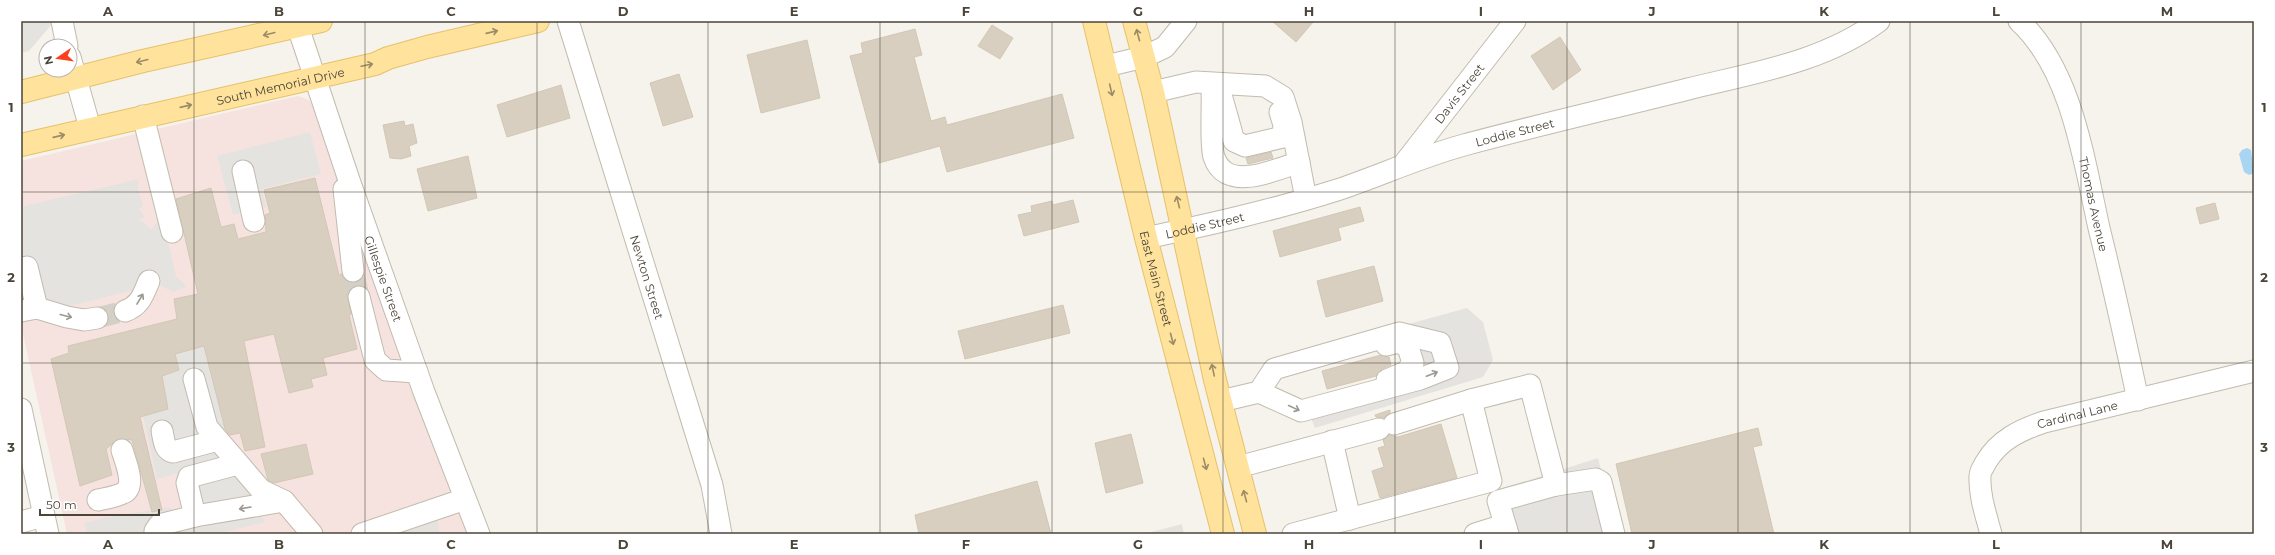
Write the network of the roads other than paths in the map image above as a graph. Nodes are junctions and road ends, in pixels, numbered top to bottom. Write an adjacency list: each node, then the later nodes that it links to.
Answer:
1 (62, 21): 12 (street)
2 (321, 21): 10 (main road)
3 (538, 21): 15 (main road, South Memorial Drive, one-way to 3)
4 (568, 21): 72 (street, Newton Street)
5 (1134, 21): 13 (main road, one-way to 5)
6 (1186, 21): 13 (street)
7 (1516, 21): 26 (street, Davis Street)
8 (1879, 21): 26 (street, Loddie Street)
9 (2019, 21): 48 (street, Thomas Avenue)
10 (296, 24): 15 (street, Gillespie Street); 17 (main road, one-way to 17)
11 (1093, 27): 14 (main road, East Main Street)
12 (65, 38)
13 (1144, 57): 14 (street); 21 (main road)
14 (1106, 66): 33 (main road, East Main Street, one-way to 33)
15 (313, 77): 22 (main road, South Memorial Drive, one-way to 15); 28 (street, Gillespie Street)
16 (76, 78): 20 (main road); 23 (street)
17 (78, 78)
18 (1215, 84): 19 (street); 19 (street); 21 (street); 25 (street)
19 (1246, 85): 25 (street)
20 (21, 92)
21 (1153, 92): 31 (main road, one-way to 21)
22 (143, 116): 23 (main road, South Memorial Drive); 32 (street)
23 (90, 128): 24 (main road, South Memorial Drive, one-way to 23)
24 (21, 145)
25 (1299, 162): 29 (street)
26 (1402, 165): 29 (street, Loddie Street)
27 (243, 171): 30 (street)
28 (349, 180): 35 (street); 43 (street, Gillespie Street)
29 (1306, 199): 31 (street, Loddie Street)
30 (254, 221)
31 (1184, 230): 33 (street, Loddie Street); 49 (main road, one-way to 31)
32 (172, 232)
33 (1146, 238): 73 (main road, East Main Street, one-way to 73)
34 (24, 267): 38 (street)
35 (353, 271)
36 (149, 281): 39 (street, one-way to 36)
37 (359, 297): 43 (street)
38 (29, 310): 40 (street, one-way to 40)
39 (125, 311)
40 (97, 318)
41 (1306, 360): 45 (street); 46 (street); 46 (street, one-way to 41)
42 (2254, 371): 48 (street, Cardinal Lane)
43 (417, 372): 59 (street, Gillespie Street)
44 (194, 379): 52 (street)
45 (1259, 392): 46 (street, one-way to 46); 49 (street)
46 (1346, 400)
47 (1471, 400): 53 (street); 57 (street); 58 (street)
48 (2138, 400): 78 (street, Cardinal Lane)
49 (1221, 401): 56 (main road)
50 (21, 409): 66 (street)
51 (162, 431): 52 (street)
52 (218, 440): 55 (street)
53 (1332, 441): 56 (street); 64 (street)
54 (122, 450): 60 (street)
55 (238, 464): 61 (street); 63 (street)
56 (1238, 467): 74 (main road, one-way to 56)
57 (1491, 481): 62 (street); 64 (street)
58 (1556, 485): 62 (street); 77 (street)
59 (465, 499): 70 (street); 71 (street, Gillespie Street)
60 (98, 500)
61 (284, 501): 63 (street, one-way to 63); 69 (street)
62 (1498, 501): 68 (street)
63 (195, 516): 67 (street)
64 (1350, 519): 75 (street)
65 (21, 522): 66 (street)
66 (46, 525)
67 (157, 530)
68 (1506, 530): 76 (street)
69 (312, 534)
70 (363, 534)
71 (479, 534)
72 (721, 534)
73 (1223, 534)
74 (1255, 534)
75 (1293, 534)
76 (1475, 534)
77 (1614, 534)
78 (1991, 534)

